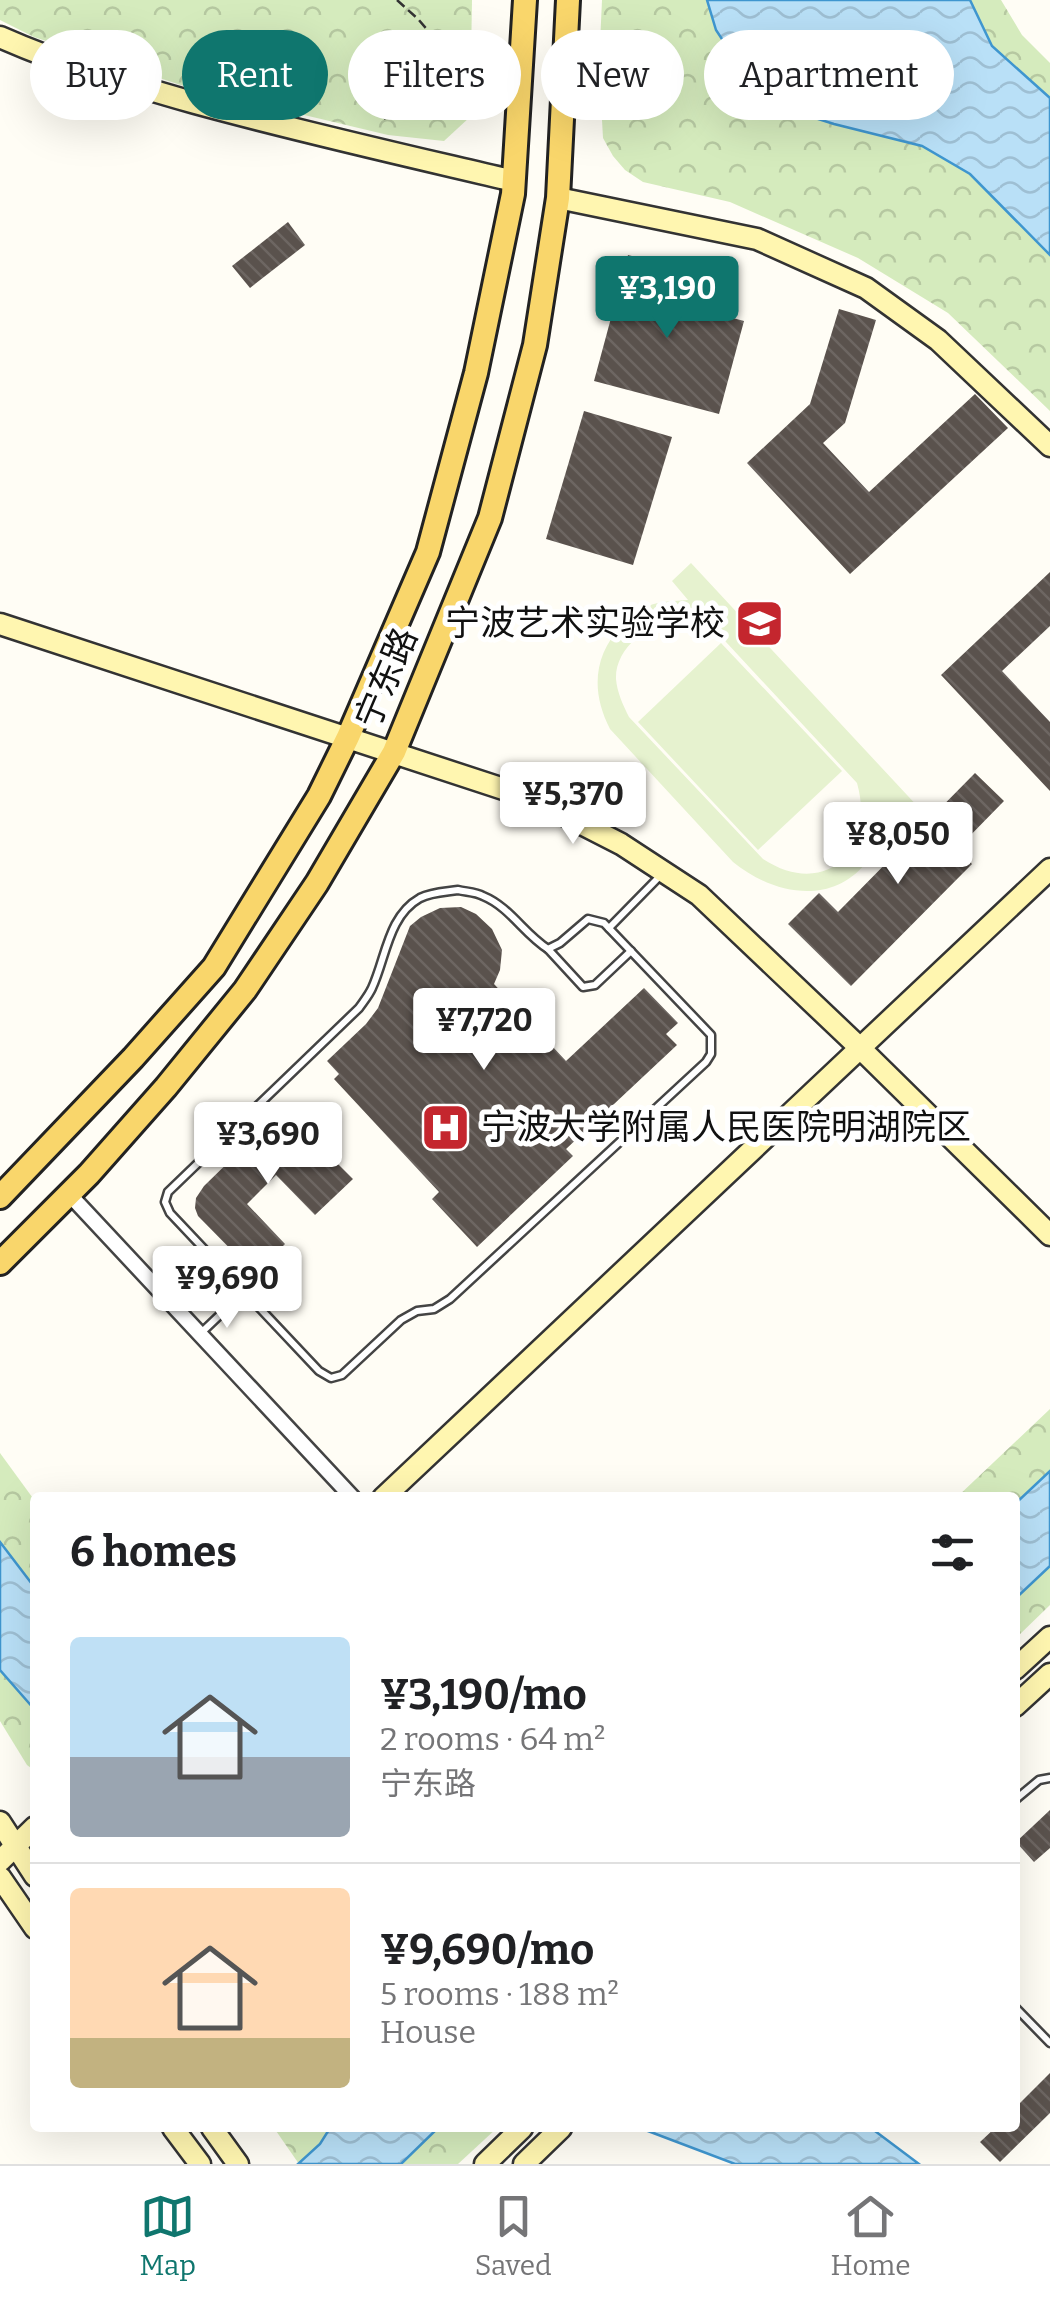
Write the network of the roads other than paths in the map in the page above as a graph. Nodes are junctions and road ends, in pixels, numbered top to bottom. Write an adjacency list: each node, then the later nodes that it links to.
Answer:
1 (525, 0): 4 (main road, 宁东路)
2 (568, 0): 5 (main road, 宁东路)
3 (0, 37): 4 (street)
4 (514, 181): 8 (main road, 宁东路)
5 (558, 198): 6 (street); 9 (main road, 宁东路)
6 (1050, 446)
7 (0, 624): 8 (street)
8 (348, 738): 9 (street); 17 (main road, 宁东路)
9 (394, 752): 11 (street); 16 (main road, 宁东路)
10 (1050, 868): 15 (street)
11 (664, 872): 12 (lane); 15 (street)
12 (609, 928): 13 (lane); 14 (lane)
13 (548, 949): 14 (lane); 20 (lane)
14 (631, 952): 20 (lane)
15 (859, 1047): 18 (street); 23 (street)
16 (69, 1194): 19 (main road, 宁东路); 21 (street)
17 (0, 1197)
18 (1050, 1235)
19 (0, 1263)
20 (244, 1292): 21 (lane)
21 (200, 1334): 22 (street)
22 (346, 1492)
23 (389, 1492)
24 (1050, 1637): 25 (street)
25 (1020, 1664)
26 (1050, 1674): 27 (street)
27 (1020, 1701)
28 (1050, 1778): 29 (lane)
29 (1020, 1796)
30 (0, 1822): 32 (street)
31 (30, 1832): 32 (street)
32 (16, 1845): 33 (street); 34 (street)
33 (0, 1860)
34 (30, 1868)
35 (0, 1877): 36 (street)
36 (30, 1921)
37 (1020, 2011): 38 (lane)
38 (1050, 2043)
39 (176, 2132): 43 (street)
40 (215, 2132): 44 (street)
41 (518, 2132): 45 (street)
42 (557, 2132): 46 (street)
43 (200, 2164)
44 (238, 2164)
45 (485, 2164)
46 (524, 2164)

